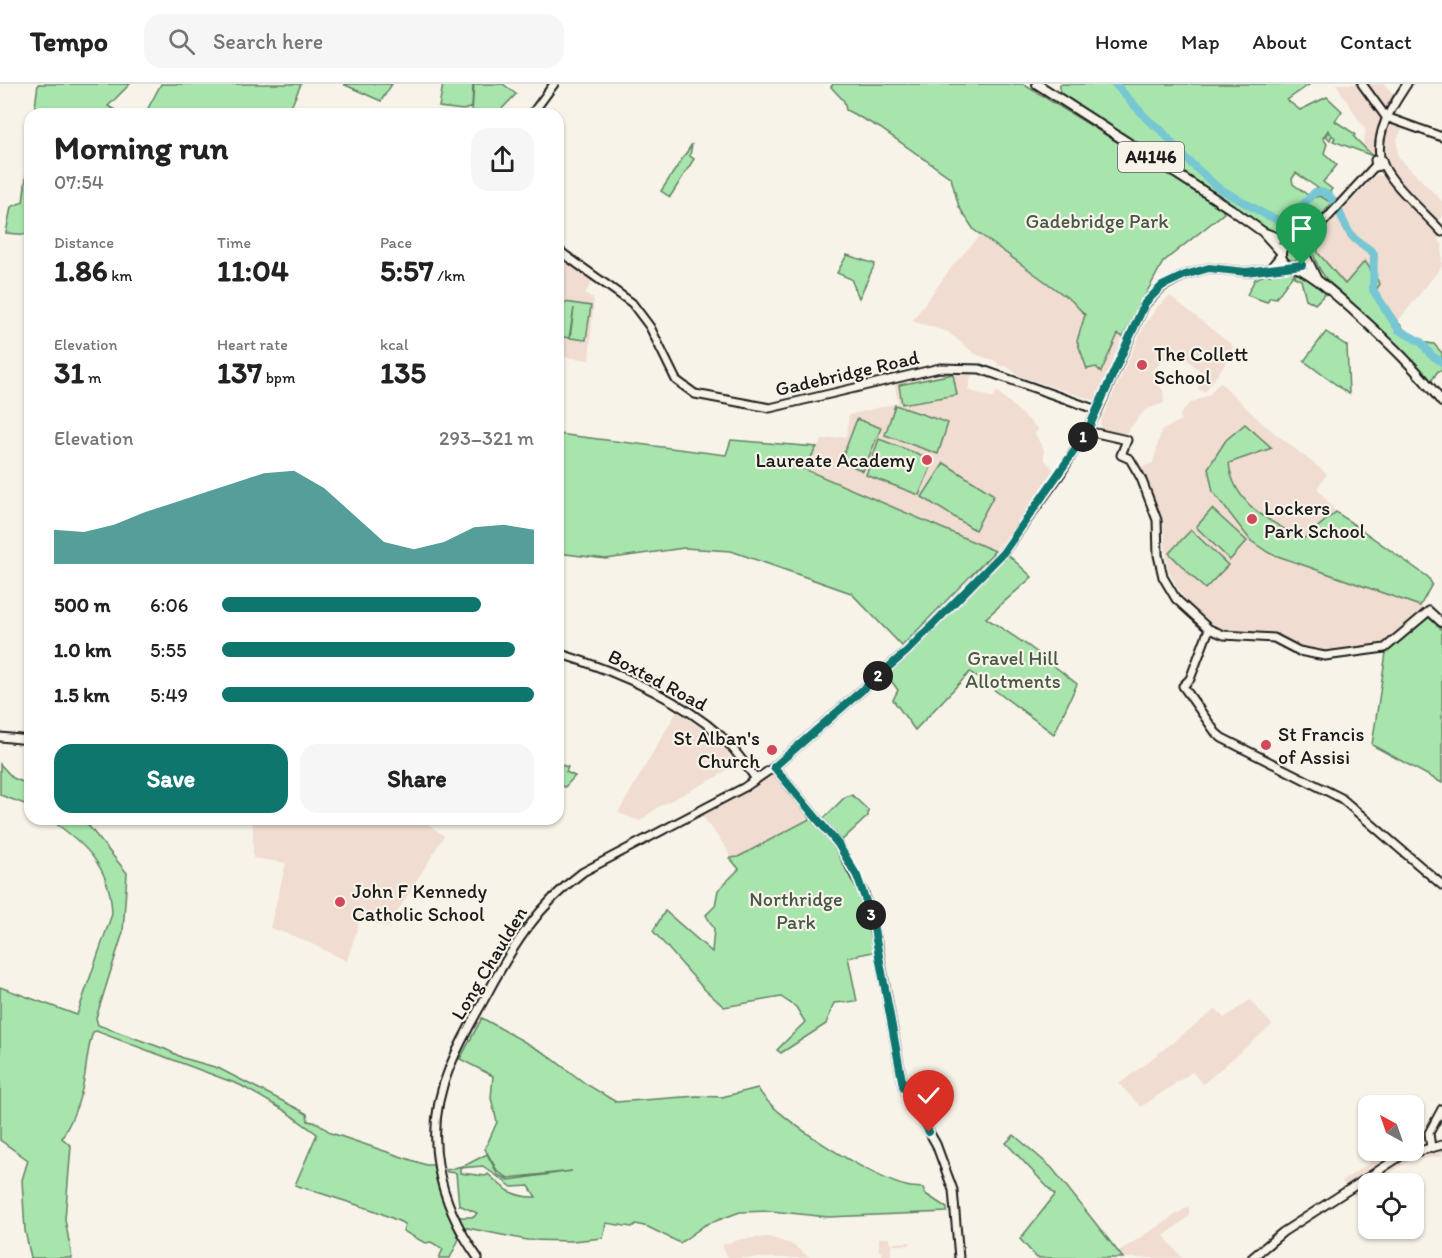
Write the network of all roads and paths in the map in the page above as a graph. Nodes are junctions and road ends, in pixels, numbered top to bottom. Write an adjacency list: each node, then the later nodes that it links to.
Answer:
1 (554, 84): 5 (street)
2 (1037, 84): 10 (main road, A4146)
3 (1362, 84): 6 (street)
4 (1407, 84): 6 (street)
5 (536, 108)
6 (1386, 117): 7 (street); 8 (street)
7 (1442, 137)
8 (1379, 163): 9 (street); 11 (street)
9 (1317, 229): 12 (street); 15 (street)
10 (1263, 232): 12 (main road, A4146); 14 (main road, A4146)
11 (1442, 232)
12 (1290, 242): 14 (main road); 15 (main road)
13 (564, 254): 20 (street, Gadebridge Road)
14 (1281, 254): 16 (main road); 17 (street)
15 (1306, 255): 16 (main road); 18 (main road)
16 (1294, 266): 17 (street, Long Chaulden); 18 (main road)
17 (1269, 270): 20 (street, Long Chaulden)
18 (1316, 278): 19 (main road)
19 (1442, 402)
20 (1097, 410): 21 (street, Long Chaulden)
21 (1087, 431): 23 (street); 27 (street, Long Chaulden)
22 (1442, 623): 23 (street)
23 (1209, 629): 29 (street)
24 (564, 655): 28 (street, Boxted Road)
25 (0, 736): 26 (street)
26 (24, 739)
27 (774, 767): 28 (street, Long Chaulden); 34 (street)
28 (756, 779): 33 (street, Long Chaulden)
29 (1442, 885)
30 (1442, 1109): 32 (street)
31 (1442, 1145): 32 (street)
32 (1431, 1148): 35 (street)
33 (478, 1258)
34 (959, 1258)
35 (1252, 1258)

